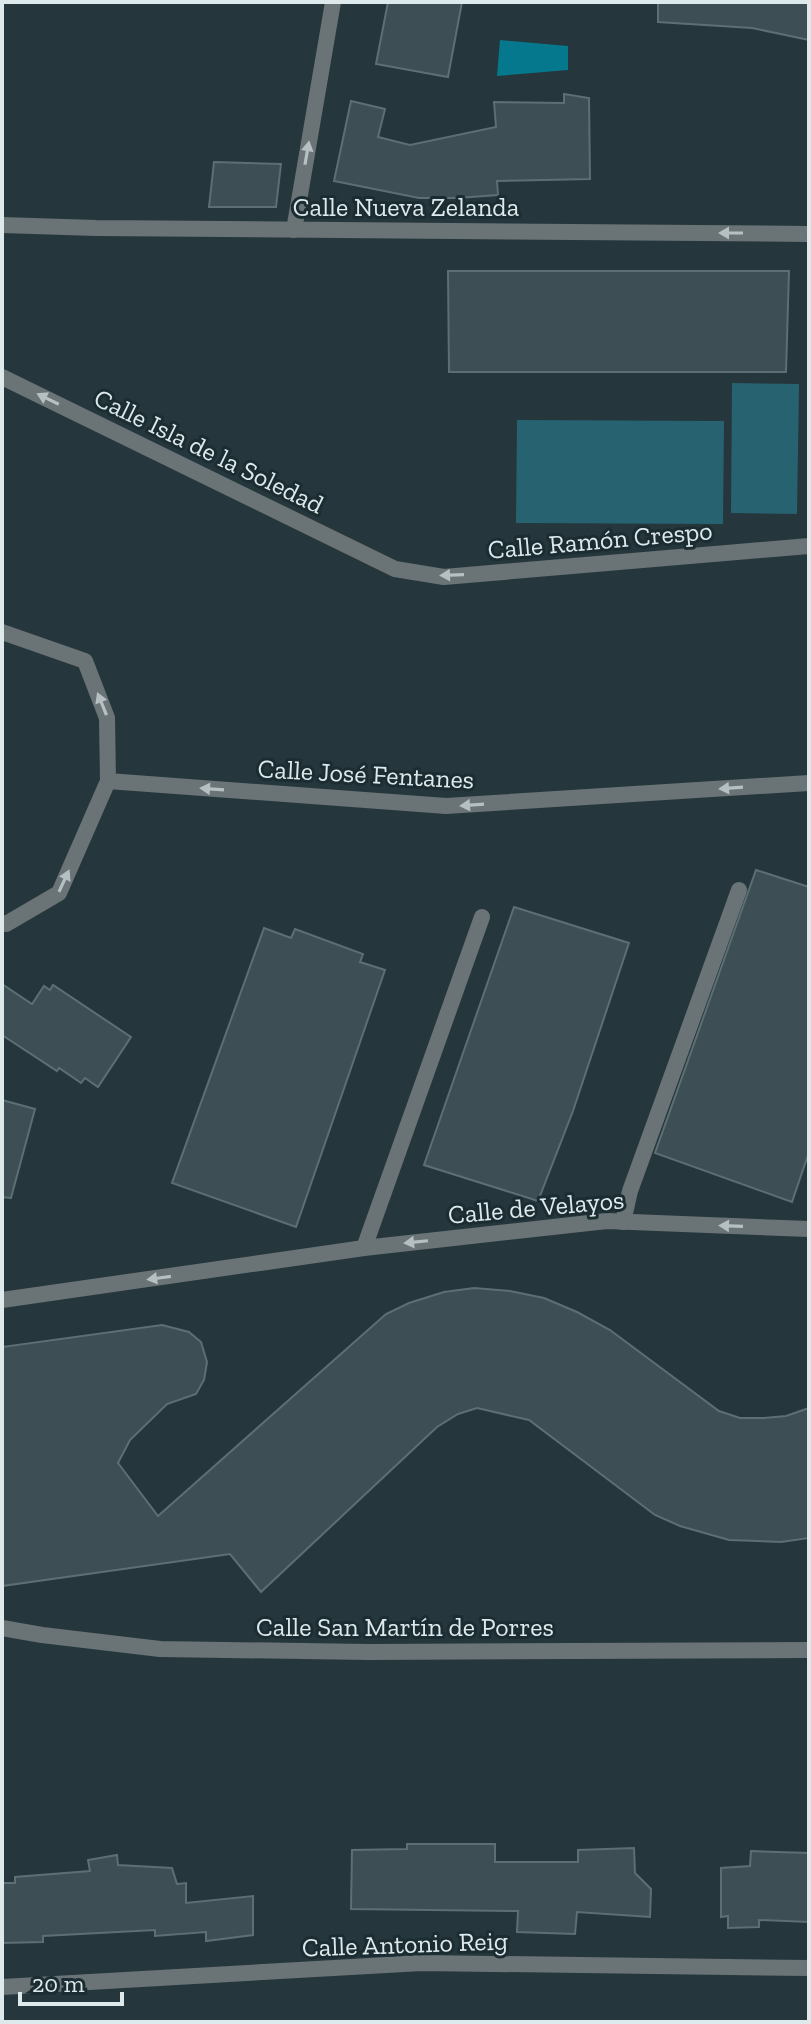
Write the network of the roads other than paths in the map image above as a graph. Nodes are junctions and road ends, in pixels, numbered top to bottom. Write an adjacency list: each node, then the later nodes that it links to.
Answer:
1 (333, 2): 3 (street, one-way to 1)
2 (2, 225): 3 (street, Calle Nueva Zelanda)
3 (294, 230): 4 (street, Calle Nueva Zelanda, one-way to 3)
4 (809, 234)
5 (2, 377): 7 (street, Calle Isla de la Soledad, one-way to 5)
6 (809, 546): 7 (street, Calle Ramón Crespo, one-way to 7)
7 (395, 569)
8 (2, 632): 9 (street, one-way to 8)
9 (108, 781): 10 (street, Calle José Fentanes, one-way to 9); 13 (street, one-way to 9)
10 (809, 783)
11 (739, 890): 14 (street)
12 (482, 917): 16 (street)
13 (2, 923)
14 (623, 1222): 15 (street, Calle de Velayos, one-way to 14); 16 (street, Calle de Velayos, one-way to 16)
15 (809, 1229)
16 (364, 1248): 17 (street, Calle de Velayos, one-way to 17)
17 (2, 1300)
18 (2, 1628): 19 (street, Calle San Martín de Porres)
19 (809, 1650)
20 (809, 1968): 21 (street, Calle Antonio Reig)
21 (2, 1987)

